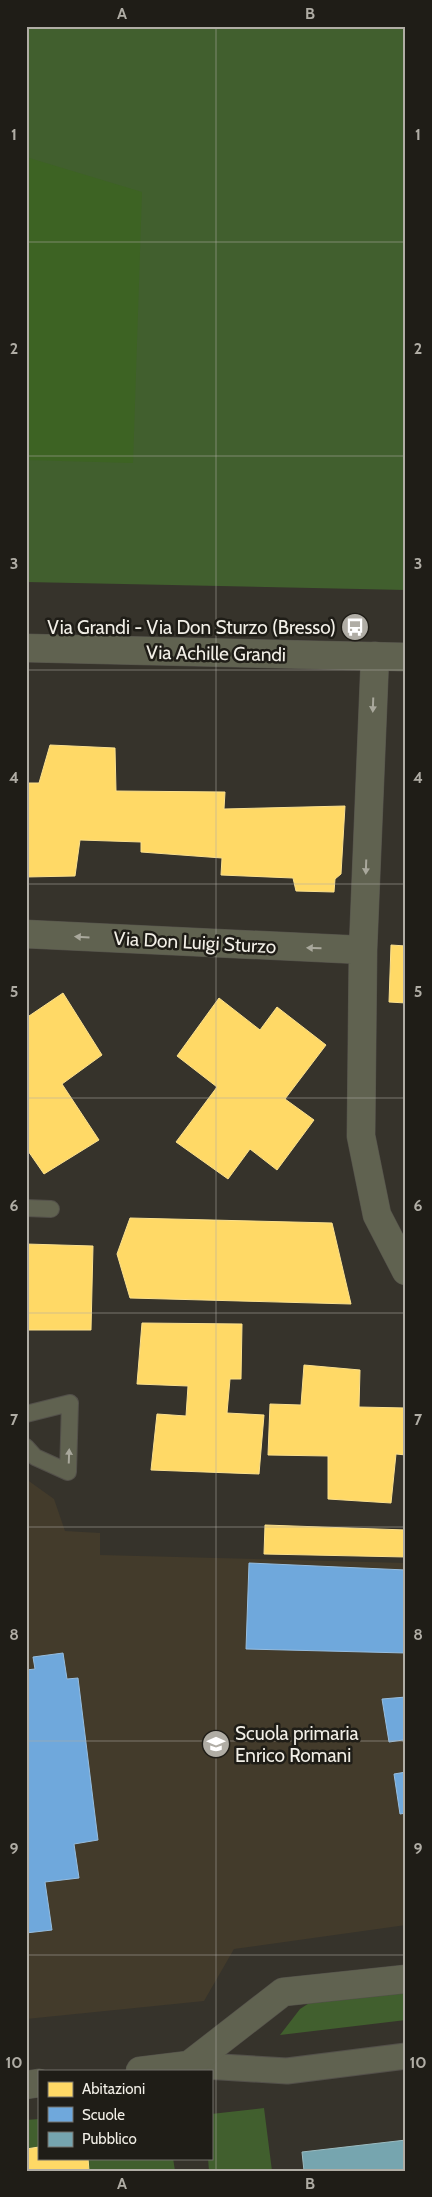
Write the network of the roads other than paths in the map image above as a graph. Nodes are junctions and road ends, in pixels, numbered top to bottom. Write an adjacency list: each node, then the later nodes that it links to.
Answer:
1 (26, 648): 2 (street, Via Achille Grandi)
2 (375, 656): 3 (street, Via Achille Grandi); 5 (street, one-way to 5)
3 (406, 657)
4 (26, 934): 5 (street, Via Don Luigi Sturzo, one-way to 4)
5 (363, 950): 8 (street)
6 (26, 1208): 7 (lane)
7 (51, 1209)
8 (406, 1271)
9 (26, 1414): 10 (lane, one-way to 9)
10 (26, 1447)
11 (406, 1979): 13 (street)
12 (406, 2056): 13 (street)
13 (188, 2065): 14 (street)
14 (148, 2070)

